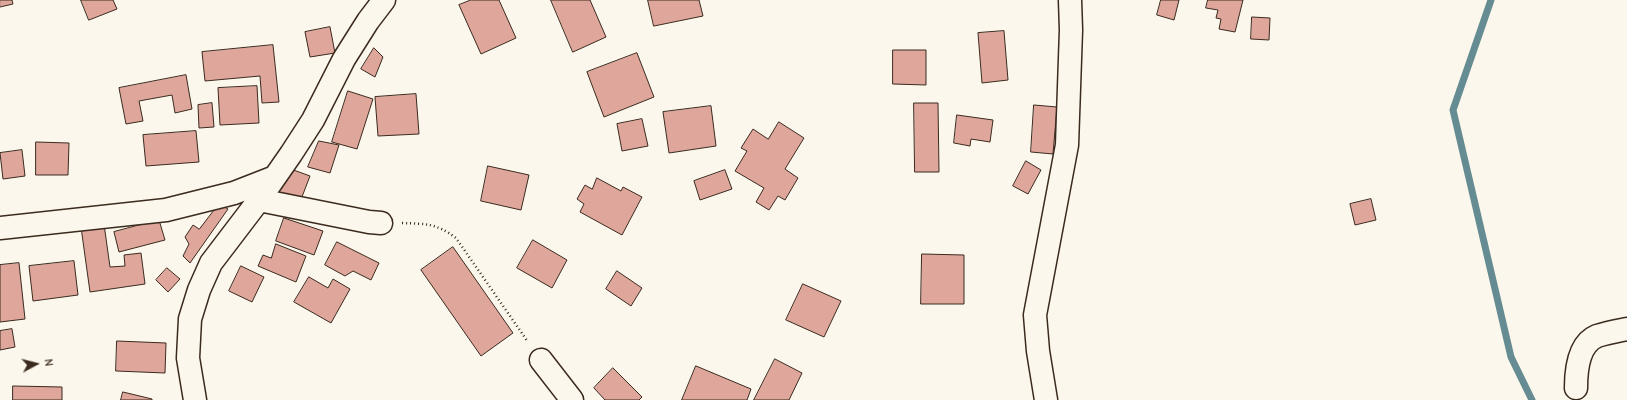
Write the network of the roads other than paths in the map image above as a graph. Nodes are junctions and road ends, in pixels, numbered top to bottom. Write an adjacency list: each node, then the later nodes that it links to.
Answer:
1 (384, 0): 3 (street)
2 (1070, 0): 12 (street)
3 (275, 177): 4 (street); 6 (street)
4 (259, 200): 5 (street); 10 (street)
5 (381, 223)
6 (0, 228)
7 (1627, 329): 9 (street)
8 (541, 360): 11 (street)
9 (1576, 388)
10 (195, 400)
11 (572, 400)
12 (1046, 400)

